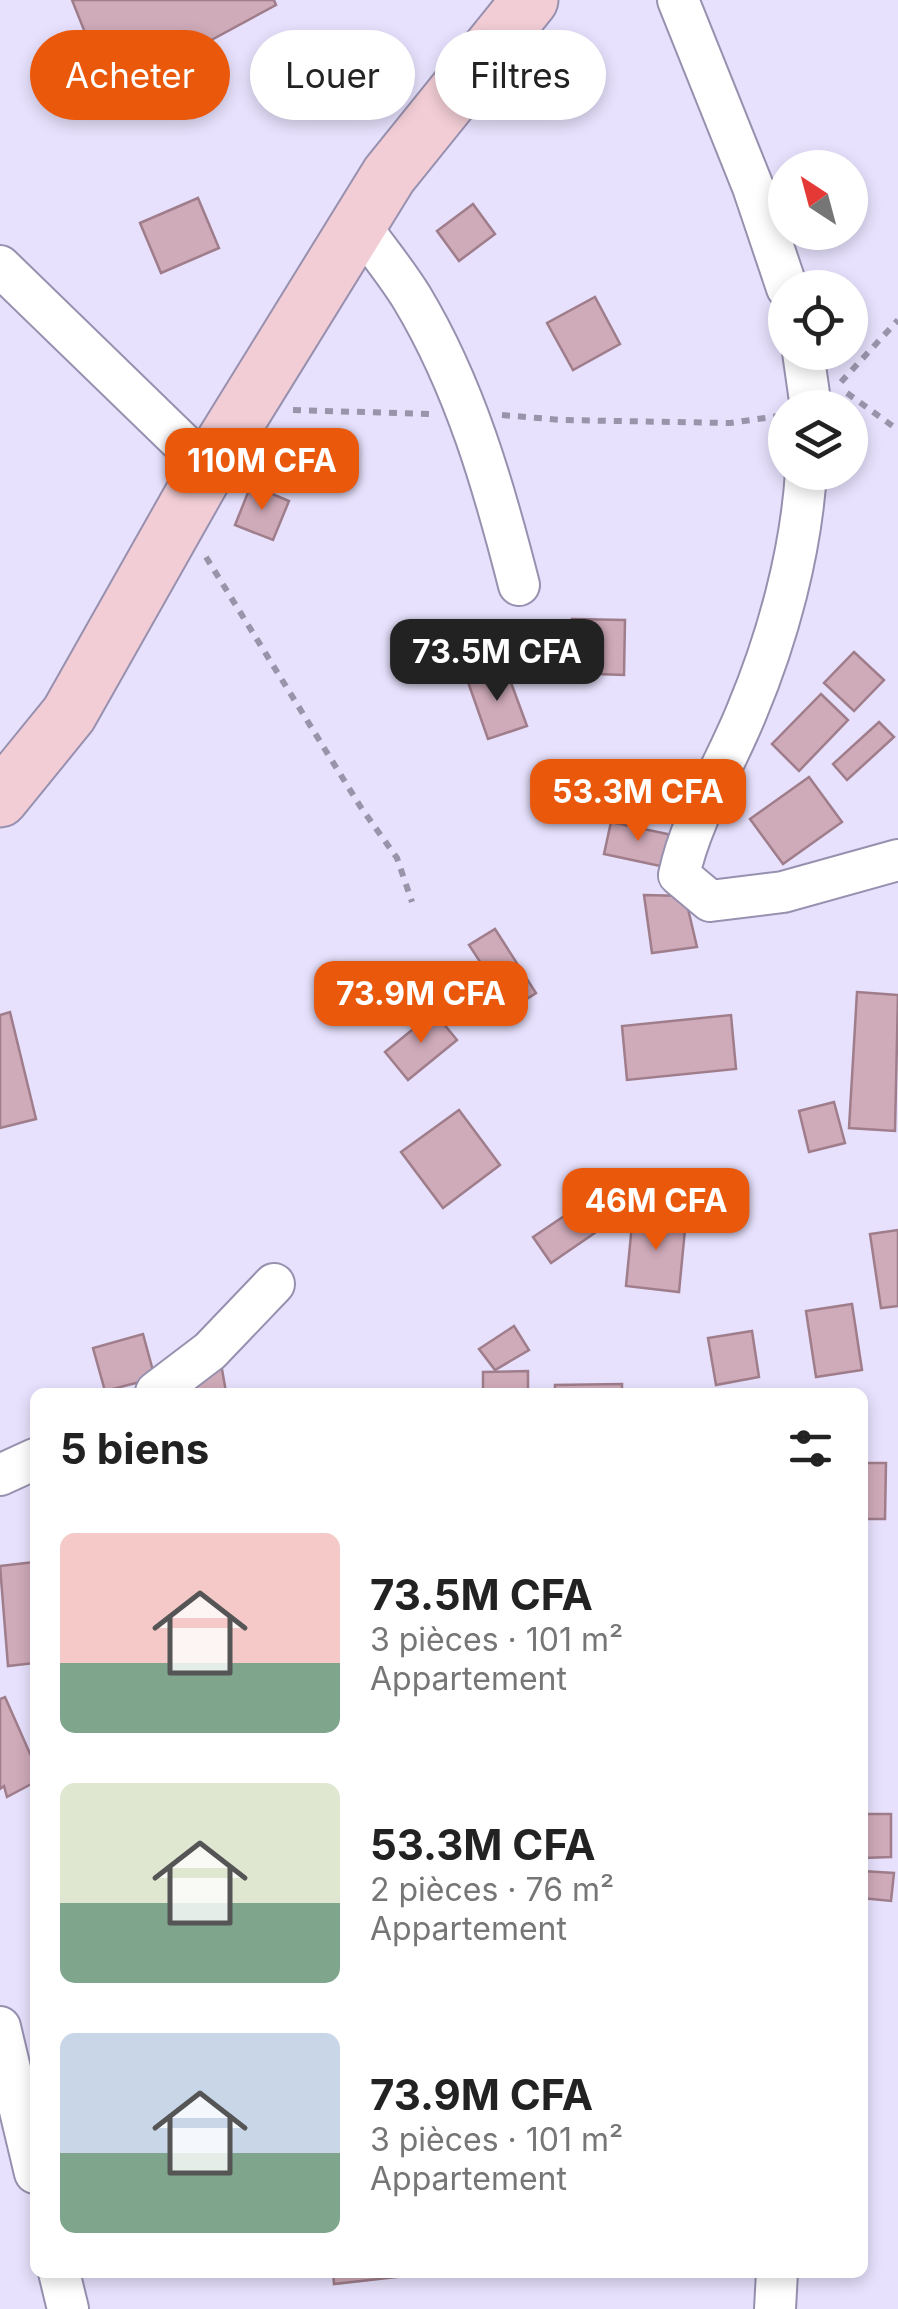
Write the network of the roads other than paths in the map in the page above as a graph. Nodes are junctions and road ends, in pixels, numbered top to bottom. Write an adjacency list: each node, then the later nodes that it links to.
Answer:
1 (530, 0): 3 (main road)
2 (678, 0): 4 (street)
3 (358, 223): 6 (main road); 8 (street)
4 (781, 270)
5 (8, 281): 6 (street)
6 (208, 468): 9 (main road)
7 (805, 490): 10 (street)
8 (519, 585)
9 (0, 799)
10 (898, 860)
11 (274, 1284): 12 (street)
12 (161, 1388)
13 (30, 1461): 14 (street)
14 (0, 1475)
15 (0, 2027): 16 (street)
16 (30, 2152)
17 (60, 2278): 19 (street)
18 (777, 2278): 20 (street)
19 (68, 2309)
20 (776, 2309)

